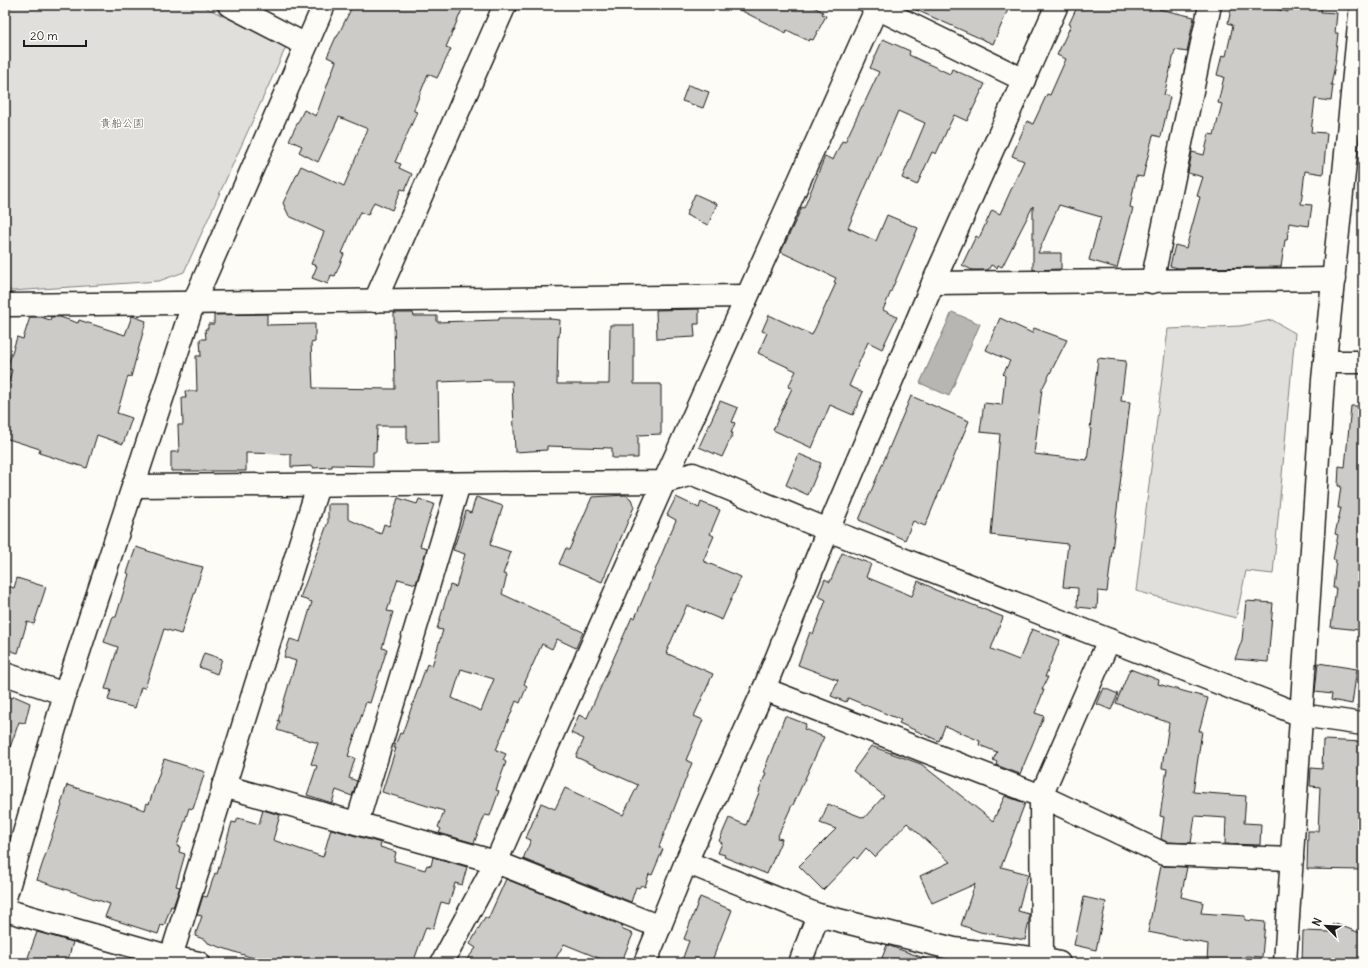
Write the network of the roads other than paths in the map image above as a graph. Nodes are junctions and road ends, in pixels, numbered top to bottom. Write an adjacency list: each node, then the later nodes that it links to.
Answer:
1 (230, 5): 8 (street)
2 (324, 5): 8 (street)
3 (504, 5): 14 (street)
4 (1057, 5): 9 (street)
5 (1210, 5): 11 (street)
6 (1361, 5): 10 (street)
7 (875, 6): 9 (street); 13 (street)
8 (306, 45): 15 (street)
9 (1024, 80): 12 (street)
10 (1334, 279): 11 (street); 17 (street)
11 (1152, 282): 12 (street)
12 (933, 283): 23 (street)
13 (747, 296): 14 (street); 19 (street)
14 (375, 301): 15 (street)
15 (193, 304): 16 (street); 21 (street)
16 (6, 309)
17 (1325, 362): 18 (street); 28 (street)
18 (1363, 362)
19 (664, 482): 20 (street); 23 (street); 34 (street)
20 (459, 484): 22 (street); 32 (street)
21 (132, 486): 22 (street); 27 (street)
22 (318, 486): 30 (street)
23 (828, 530): 24 (street); 26 (street)
24 (1109, 640): 28 (street); 31 (street)
25 (5, 674): 27 (street)
26 (764, 689): 31 (street); 35 (street)
27 (65, 694): 36 (street)
28 (1301, 715): 29 (street); 33 (street)
29 (1363, 724)
30 (223, 786): 32 (street); 41 (street)
31 (1041, 796): 33 (street); 42 (street)
32 (357, 823): 34 (street)
33 (1292, 859): 47 (street)
34 (496, 862): 39 (street); 44 (street)
35 (686, 862): 38 (street); 39 (street)
36 (5, 898)
37 (5, 910): 41 (street)
38 (818, 915): 40 (street); 46 (street)
39 (660, 927): 45 (street)
40 (951, 956): 42 (street)
41 (170, 960): 43 (street)
42 (1048, 962)
43 (199, 963)
44 (442, 963)
45 (645, 963)
46 (800, 963)
47 (1285, 963)

